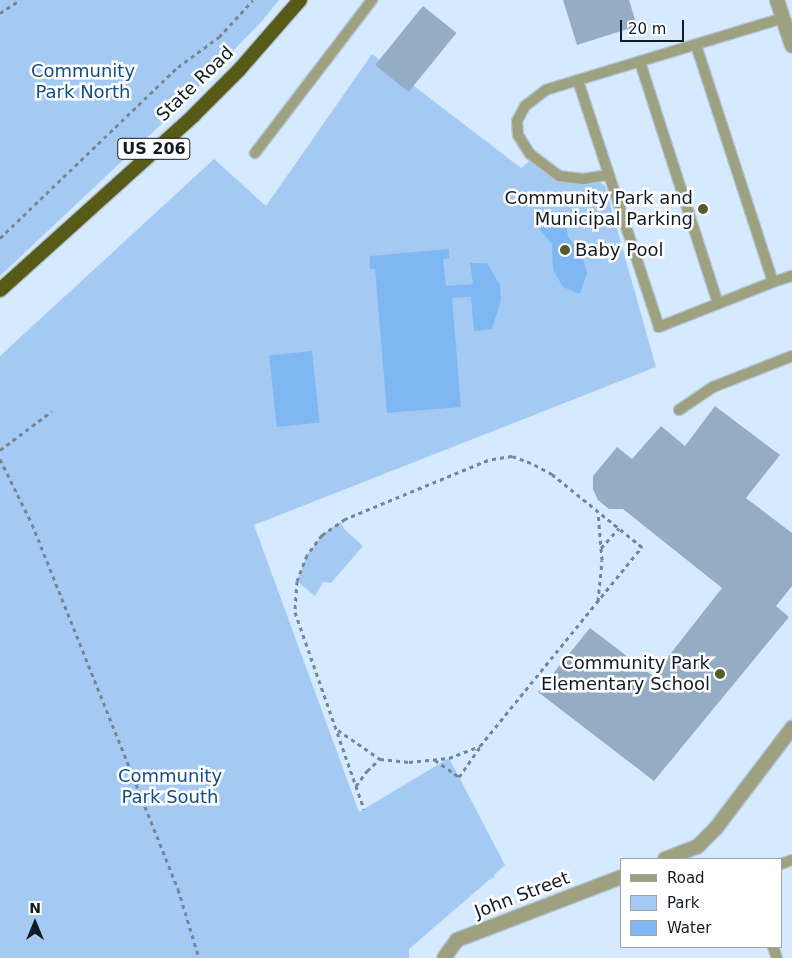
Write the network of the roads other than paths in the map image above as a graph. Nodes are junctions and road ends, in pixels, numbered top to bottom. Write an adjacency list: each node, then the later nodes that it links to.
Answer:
1 (300, 0): 13 (highway, State Road / US 206)
2 (372, 0): 9 (lane)
3 (780, 1): 4 (street)
4 (783, 18): 5 (lane); 6 (street)
5 (696, 45): 7 (lane); 12 (lane)
6 (792, 46)
7 (640, 62): 8 (lane); 14 (lane)
8 (578, 80): 10 (lane); 10 (lane)
9 (255, 153)
10 (609, 174): 14 (lane)
11 (792, 276): 12 (lane)
12 (773, 282): 14 (lane)
13 (0, 290)
14 (718, 304)
15 (792, 356): 16 (lane)
16 (679, 410)
17 (792, 728): 18 (street)
18 (669, 858)
19 (620, 877): 20 (street, John Street)
20 (444, 958)

